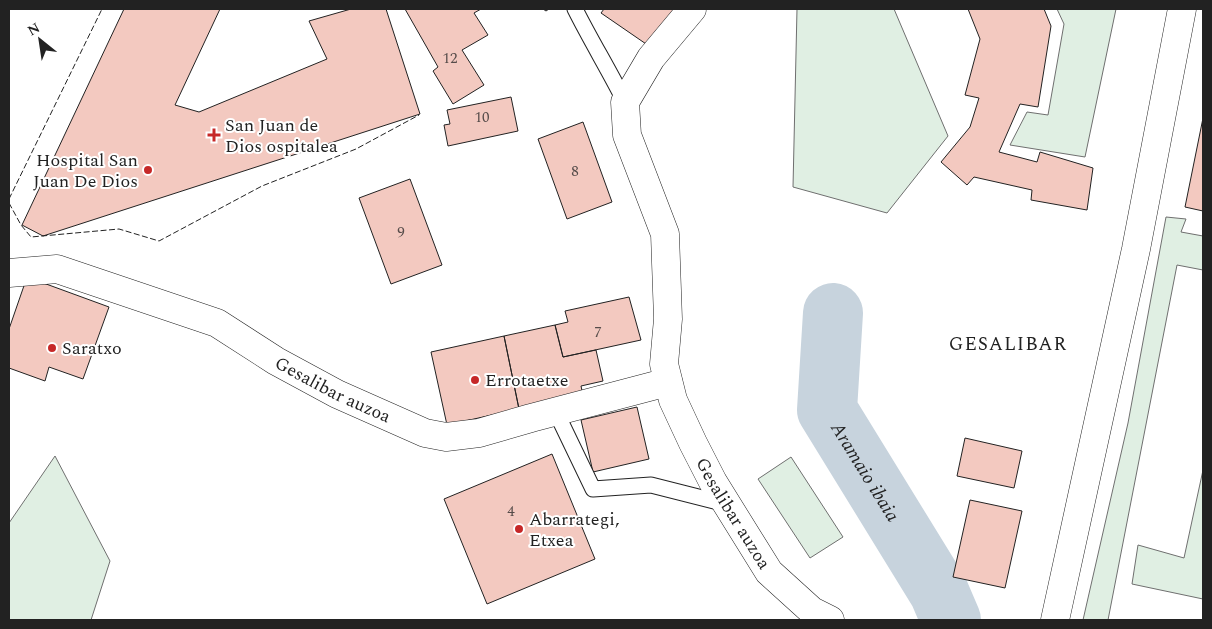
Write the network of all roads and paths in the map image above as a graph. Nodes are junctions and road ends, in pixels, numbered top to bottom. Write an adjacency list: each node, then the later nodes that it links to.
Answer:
1 (575, 9): 4 (lane, Gesalibar auzoa)
2 (692, 9): 4 (street)
3 (1182, 9): 10 (street)
4 (625, 102): 6 (street, Gesalibar auzoa)
5 (9, 273): 7 (street, Gesalibar auzoa)
6 (668, 382): 7 (street, Gesalibar auzoa); 8 (street, Gesalibar auzoa)
7 (556, 412): 8 (lane)
8 (727, 504): 9 (street, Gesalibar auzoa)
9 (830, 620)
10 (1055, 620)

